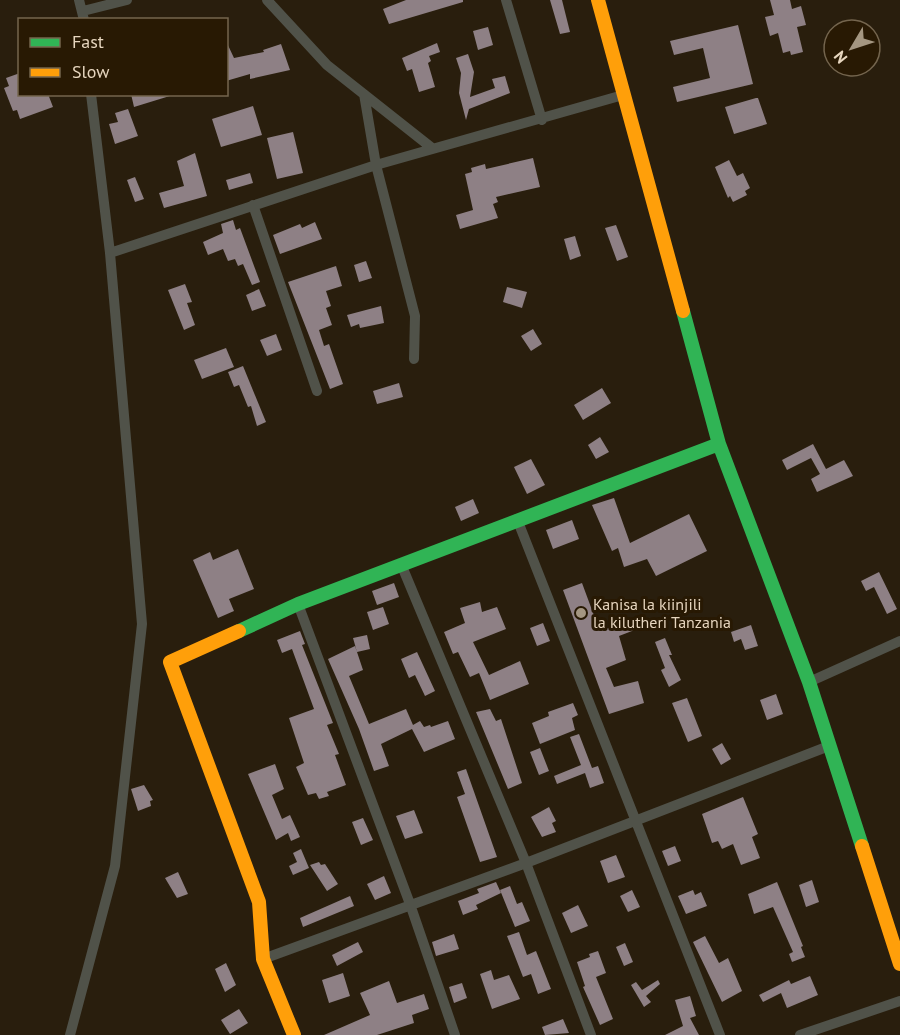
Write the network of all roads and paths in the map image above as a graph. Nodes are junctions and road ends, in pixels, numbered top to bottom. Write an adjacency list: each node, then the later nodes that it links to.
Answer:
1 (79, 0): 6 (street)
2 (127, 0): 6 (street)
3 (267, 0): 7 (street)
4 (506, 0): 10 (street)
5 (598, 0): 8 (street)
6 (83, 15)
7 (364, 94): 11 (street); 12 (street)
8 (623, 95): 10 (street); 17 (street)
9 (92, 96): 14 (street)
10 (542, 120): 11 (street)
11 (432, 148): 12 (street)
12 (376, 165): 13 (street); 15 (street)
13 (253, 205): 14 (street); 16 (street)
14 (110, 253): 30 (street)
15 (414, 359)
16 (317, 391)
17 (719, 444): 18 (street); 22 (street)
18 (517, 519): 19 (street); 24 (street)
19 (401, 564): 20 (street); 25 (street)
20 (298, 604): 26 (street); 27 (street)
21 (900, 641): 22 (street)
22 (808, 682): 23 (street)
23 (829, 746): 24 (street); 28 (street)
24 (635, 819): 25 (street); 34 (street)
25 (526, 863): 26 (street); 33 (street)
26 (410, 904): 27 (street); 32 (street)
27 (263, 959): 31 (street)
28 (900, 964)
29 (900, 1001): 35 (street)
30 (70, 1035)
31 (294, 1035)
32 (455, 1035)
33 (591, 1035)
34 (720, 1035)
35 (800, 1035)

